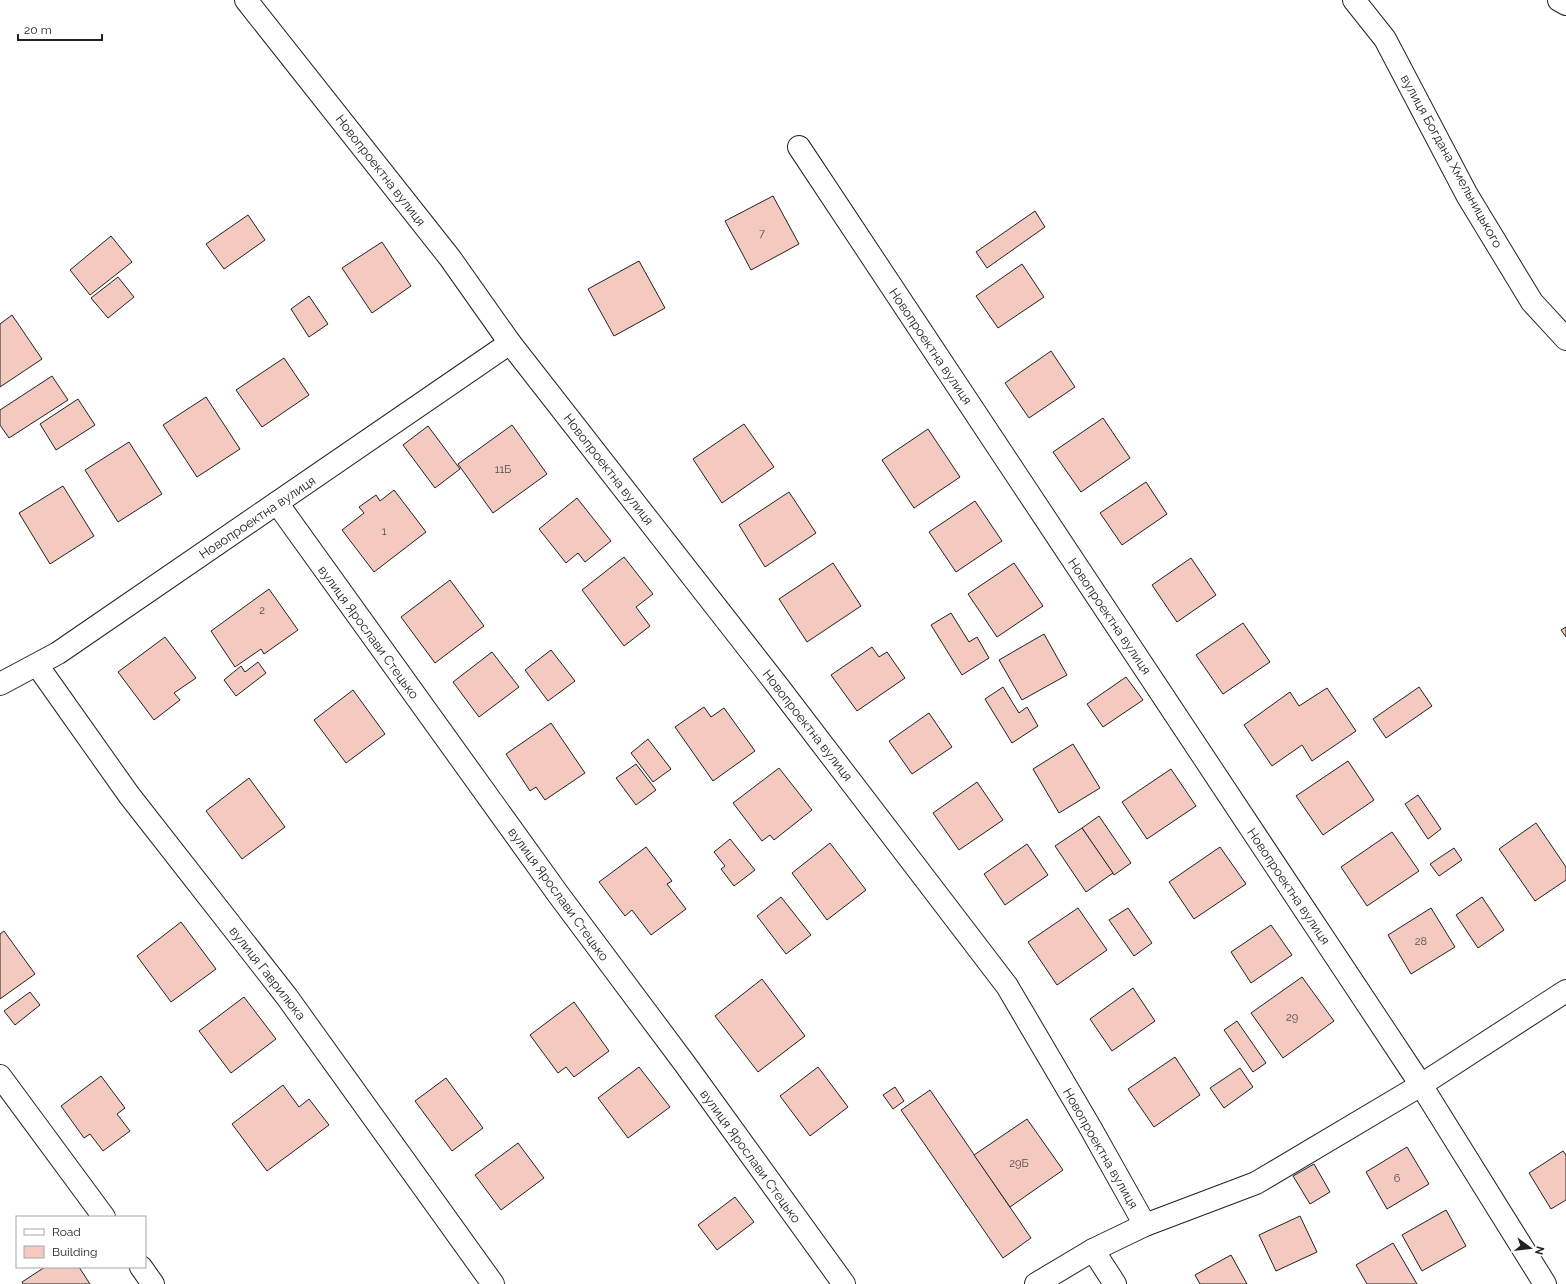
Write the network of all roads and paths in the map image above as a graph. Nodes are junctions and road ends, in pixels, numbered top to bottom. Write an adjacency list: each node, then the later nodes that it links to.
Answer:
1 (246, 0): 7 (street, Новопроектна вулиця)
2 (1354, 0): 6 (street, вулиця Богдана Хмельницького)
3 (1559, 0): 4 (street)
4 (1566, 4)
5 (799, 147): 13 (street, Новопроектна вулиця)
6 (1566, 339)
7 (510, 343): 8 (street, Новопроектна вулиця); 15 (street, Новопроектна вулиця)
8 (277, 503): 9 (street, Новопроектна вулиця); 20 (street, вулиця Ярослави Стецько)
9 (37, 665): 10 (street, Новопроектна вулиця); 19 (street, вулиця Гаврилюка)
10 (0, 684)
11 (1566, 991): 13 (street)
12 (0, 1076): 14 (street)
13 (1421, 1085): 15 (street); 23 (street, Новопроектна вулиця)
14 (103, 1216)
15 (1145, 1225): 16 (street)
16 (1093, 1250): 21 (street); 22 (street)
17 (142, 1268): 18 (street)
18 (153, 1284)
19 (493, 1284)
20 (844, 1284)
21 (1036, 1284)
22 (1115, 1284)
23 (1545, 1284)

